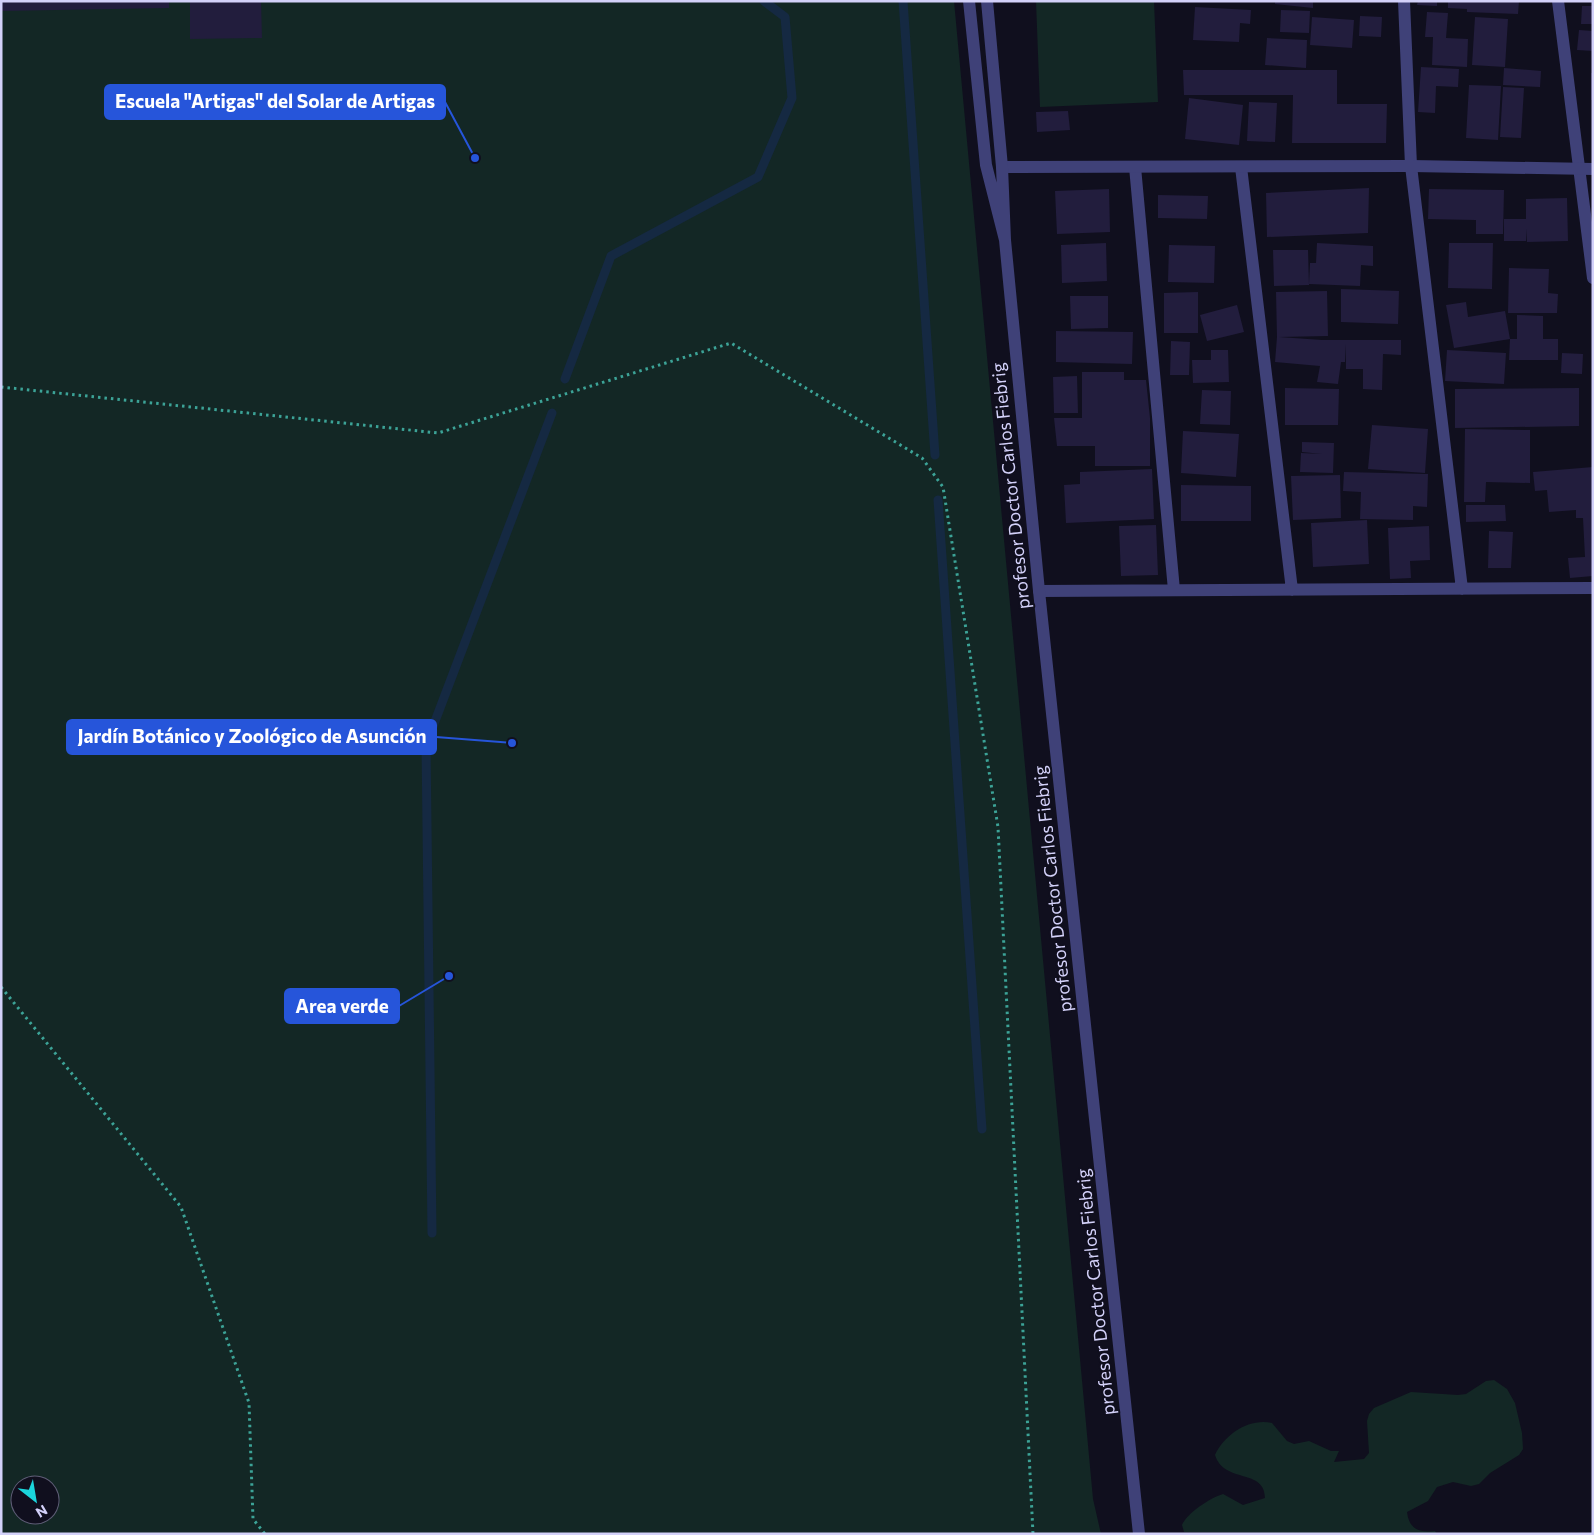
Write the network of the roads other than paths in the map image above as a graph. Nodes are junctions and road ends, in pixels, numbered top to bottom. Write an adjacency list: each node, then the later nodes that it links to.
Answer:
1 (969, 1): 10 (street, profesor Doctor Carlos Fiebrig)
2 (987, 1): 6 (street, profesor Doctor Carlos Fiebrig)
3 (1404, 1): 5 (street)
4 (1558, 1): 9 (street)
5 (1412, 166): 8 (street); 9 (street); 13 (street)
6 (1002, 167): 7 (street); 10 (street, profesor Doctor Carlos Fiebrig)
7 (1134, 167): 8 (street); 14 (street)
8 (1241, 167): 15 (street)
9 (1586, 168): 11 (street)
10 (1005, 240): 16 (street, profesor Doctor Carlos Fiebrig)
11 (1593, 278)
12 (1593, 588): 13 (street)
13 (1462, 589): 15 (street)
14 (1174, 590): 15 (street); 16 (street)
15 (1292, 590)
16 (1038, 591): 17 (street, profesor Doctor Carlos Fiebrig)
17 (1139, 1534)

